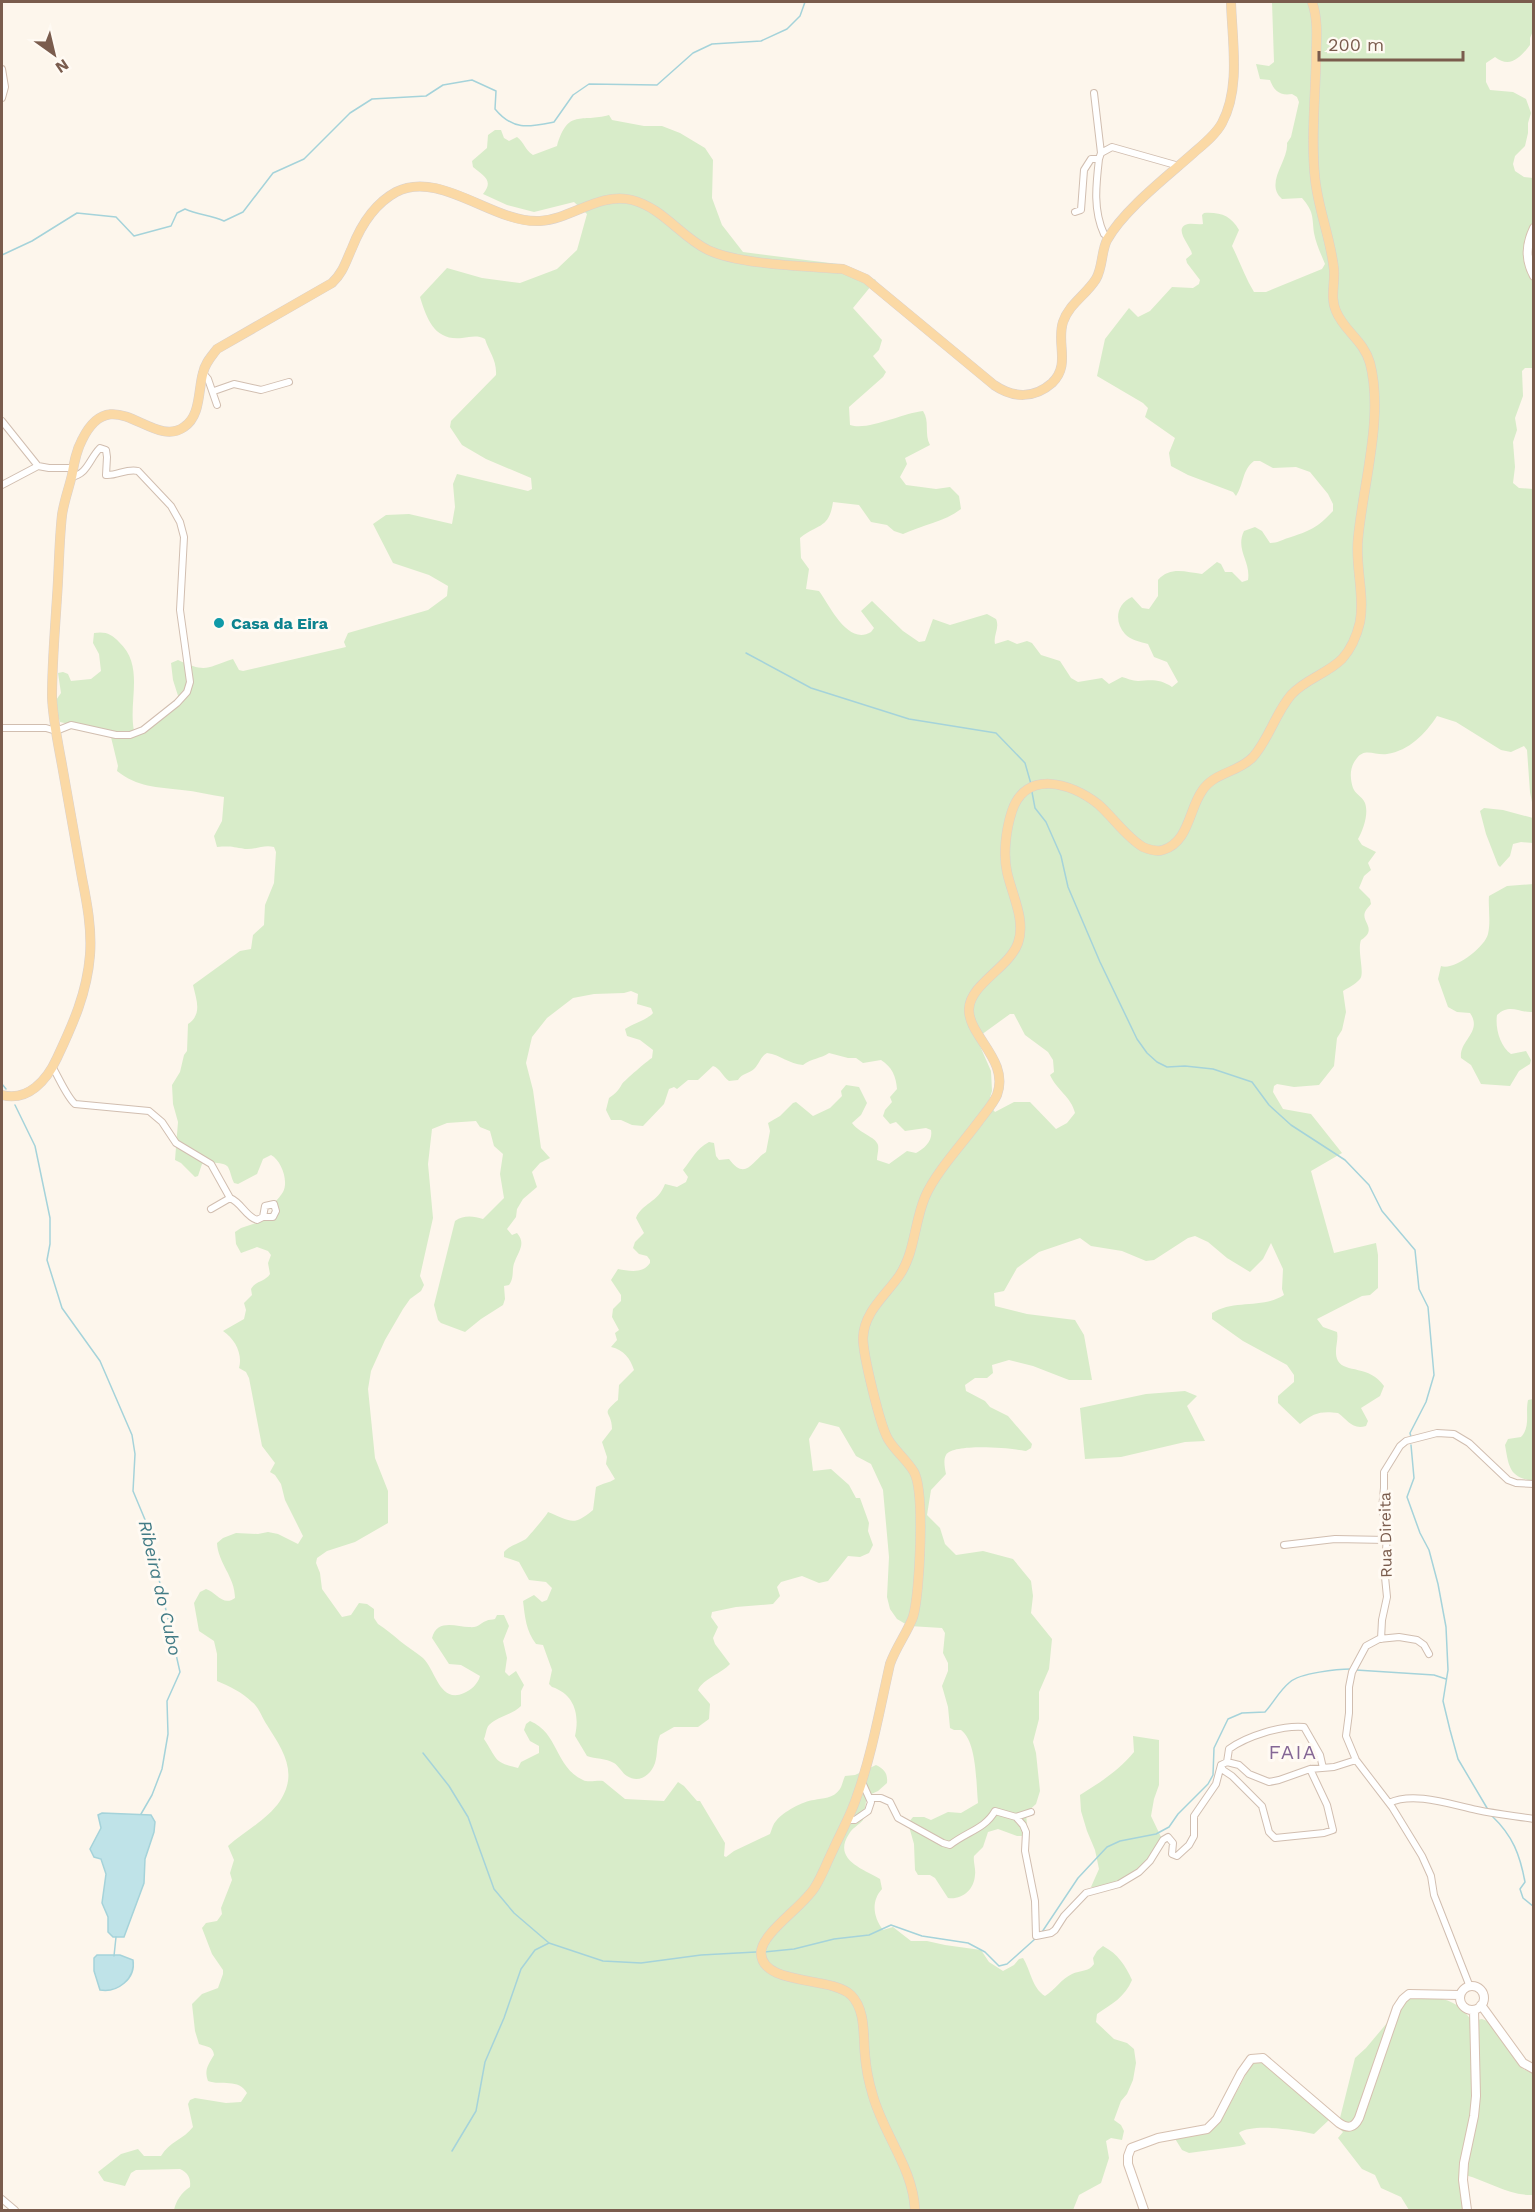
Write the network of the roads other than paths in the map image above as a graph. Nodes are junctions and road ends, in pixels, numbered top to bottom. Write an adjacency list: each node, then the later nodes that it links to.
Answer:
1 (1231, 2): 7 (main road)
2 (1312, 2): 38 (main road)
3 (2, 69): 5 (street)
4 (1094, 93): 6 (street)
5 (2, 98)
6 (1100, 156): 7 (street); 8 (street); 9 (street)
7 (1179, 166): 12 (main road)
8 (1083, 180): 9 (street); 10 (street)
9 (1096, 184): 12 (street)
10 (1075, 212)
11 (1533, 228): 13 (street)
12 (1109, 236): 14 (main road)
13 (1533, 276)
14 (203, 373): 16 (street); 20 (main road)
15 (289, 382): 16 (street)
16 (214, 391): 17 (street)
17 (217, 405)
18 (2, 421): 19 (street)
19 (38, 466): 20 (street); 21 (street)
20 (72, 472): 23 (main road); 23 (street)
21 (2, 485)
22 (2, 728): 23 (street)
23 (56, 731): 24 (main road)
24 (53, 1068): 25 (main road); 26 (street)
25 (2, 1095)
26 (230, 1198): 27 (street); 28 (street)
27 (211, 1209)
28 (263, 1217)
29 (1533, 1484): 30 (street, Rua Direita)
30 (1387, 1540): 31 (street); 32 (street, Rua Direita)
31 (1284, 1545)
32 (1381, 1639): 33 (street); 34 (street)
33 (1430, 1654)
34 (1356, 1760): 36 (street); 40 (street)
35 (1224, 1763): 36 (street); 37 (street); 37 (street); 42 (street)
36 (1323, 1768): 37 (street)
37 (1310, 1769)
38 (862, 1781): 39 (street); 44 (main road)
39 (870, 1798): 42 (street); 44 (street)
40 (1389, 1803): 43 (street); 45 (street)
41 (1031, 1812): 42 (street)
42 (1016, 1817)
43 (1533, 1819)
44 (847, 1820): 51 (main road)
45 (1470, 1987): 46 (street); 47 (street)
46 (1460, 1995): 47 (street); 52 (street)
47 (1478, 2008): 48 (street); 53 (street)
48 (1533, 2069)
49 (2, 2199): 50 (street)
50 (15, 2211)
51 (915, 2211)
52 (1144, 2211)
53 (1467, 2211)

